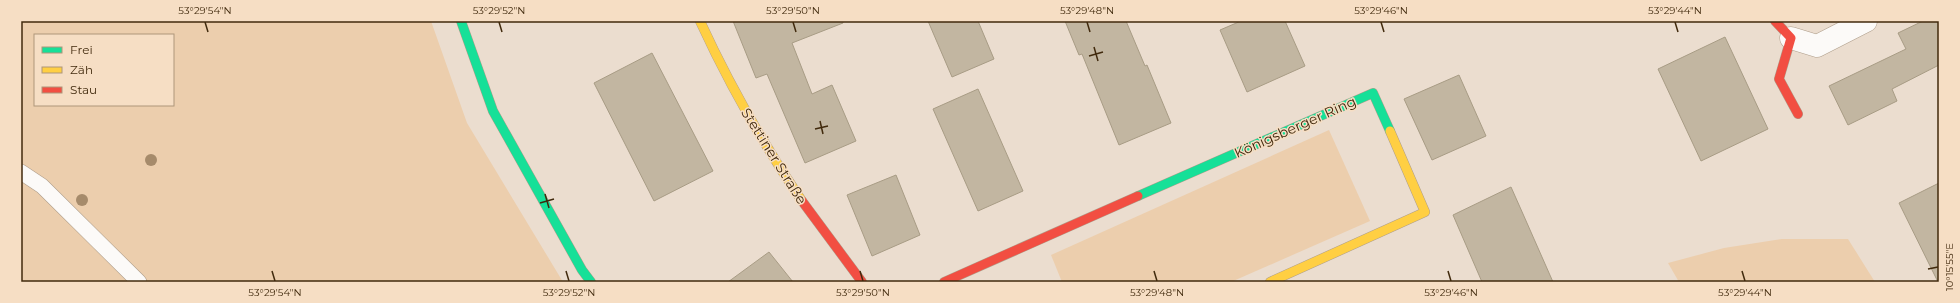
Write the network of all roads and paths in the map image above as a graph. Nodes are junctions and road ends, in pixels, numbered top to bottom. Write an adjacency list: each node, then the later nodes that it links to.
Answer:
1 (460, 21): 9 (street)
2 (700, 21): 10 (street, Stettiner Straße)
3 (1775, 21): 5 (street)
4 (1866, 21): 5 (street)
5 (1791, 38): 6 (street)
6 (1798, 114)
7 (21, 172): 8 (lane)
8 (139, 282)
9 (591, 282)
10 (862, 282)
11 (944, 282): 12 (street, Königsberger Ring)
12 (1270, 282)

